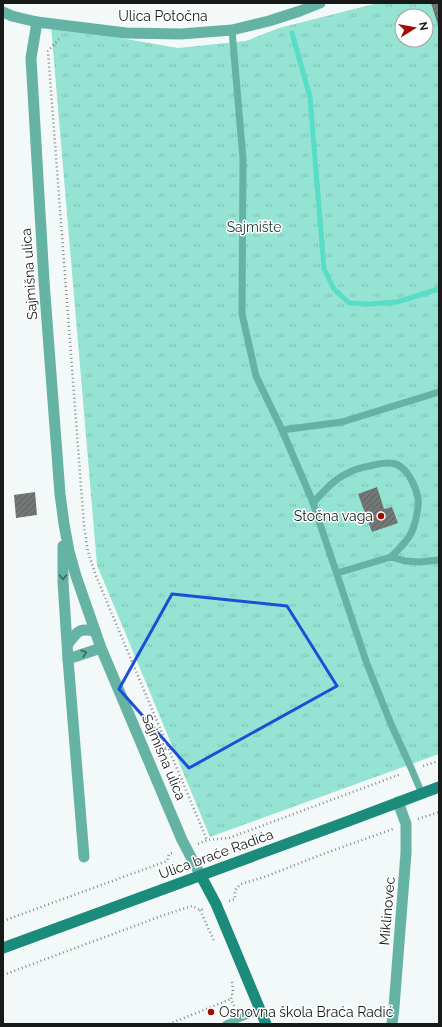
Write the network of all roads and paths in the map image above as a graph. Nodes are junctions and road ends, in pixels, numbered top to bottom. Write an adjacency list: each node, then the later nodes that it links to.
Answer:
1 (320, 3): 5 (street, Ulica Potočna)
2 (3, 12): 3 (street, Ulica Potočna)
3 (37, 22): 4 (street, Ulica Potočna); 9 (street, Sajmišna ulica)
4 (69, 26): 5 (street, Ulica Potočna); 24 (path)
5 (232, 30): 7 (lane)
6 (439, 392): 7 (lane)
7 (282, 430): 8 (lane)
8 (313, 503): 10 (lane); 12 (lane)
9 (64, 524): 13 (street, Sajmišna ulica); 14 (street, Sajmišna ulica, one-way to 14)
10 (391, 557): 11 (lane); 12 (lane)
11 (439, 560)
12 (337, 573): 18 (lane)
13 (94, 631): 14 (street); 15 (street, Sajmišna ulica)
14 (68, 644): 16 (street, Sajmišna ulica)
15 (101, 648): 16 (street, one-way to 15); 25 (street, Sajmišna ulica)
16 (68, 659): 26 (street, Sajmišna ulica)
17 (439, 761): 18 (path)
18 (412, 770): 20 (lane); 24 (path)
19 (439, 787): 20 (main road, Ulica braće Radića)
20 (422, 794): 21 (main road, Ulica braće Radića)
21 (398, 802): 23 (street, Miklinovec); 27 (main road, Ulica braće Radića)
22 (439, 812): 23 (path)
23 (406, 824): 28 (path); 41 (street, Miklinovec)
24 (207, 840): 25 (path)
25 (186, 849): 27 (street, Sajmišna ulica); 30 (path)
26 (84, 857)
27 (202, 876): 28 (main road); 32 (main road, Ulica braće Radića)
28 (216, 904): 29 (path); 36 (main road)
29 (200, 910): 31 (path); 33 (path)
30 (3, 921)
31 (216, 944)
32 (3, 948)
33 (3, 976)
34 (231, 978): 35 (path)
35 (231, 1000): 37 (path); 38 (path)
36 (260, 1010): 37 (lane); 40 (main road)
37 (239, 1019): 39 (lane)
38 (168, 1024)
39 (226, 1024)
40 (266, 1024)
41 (392, 1024)

